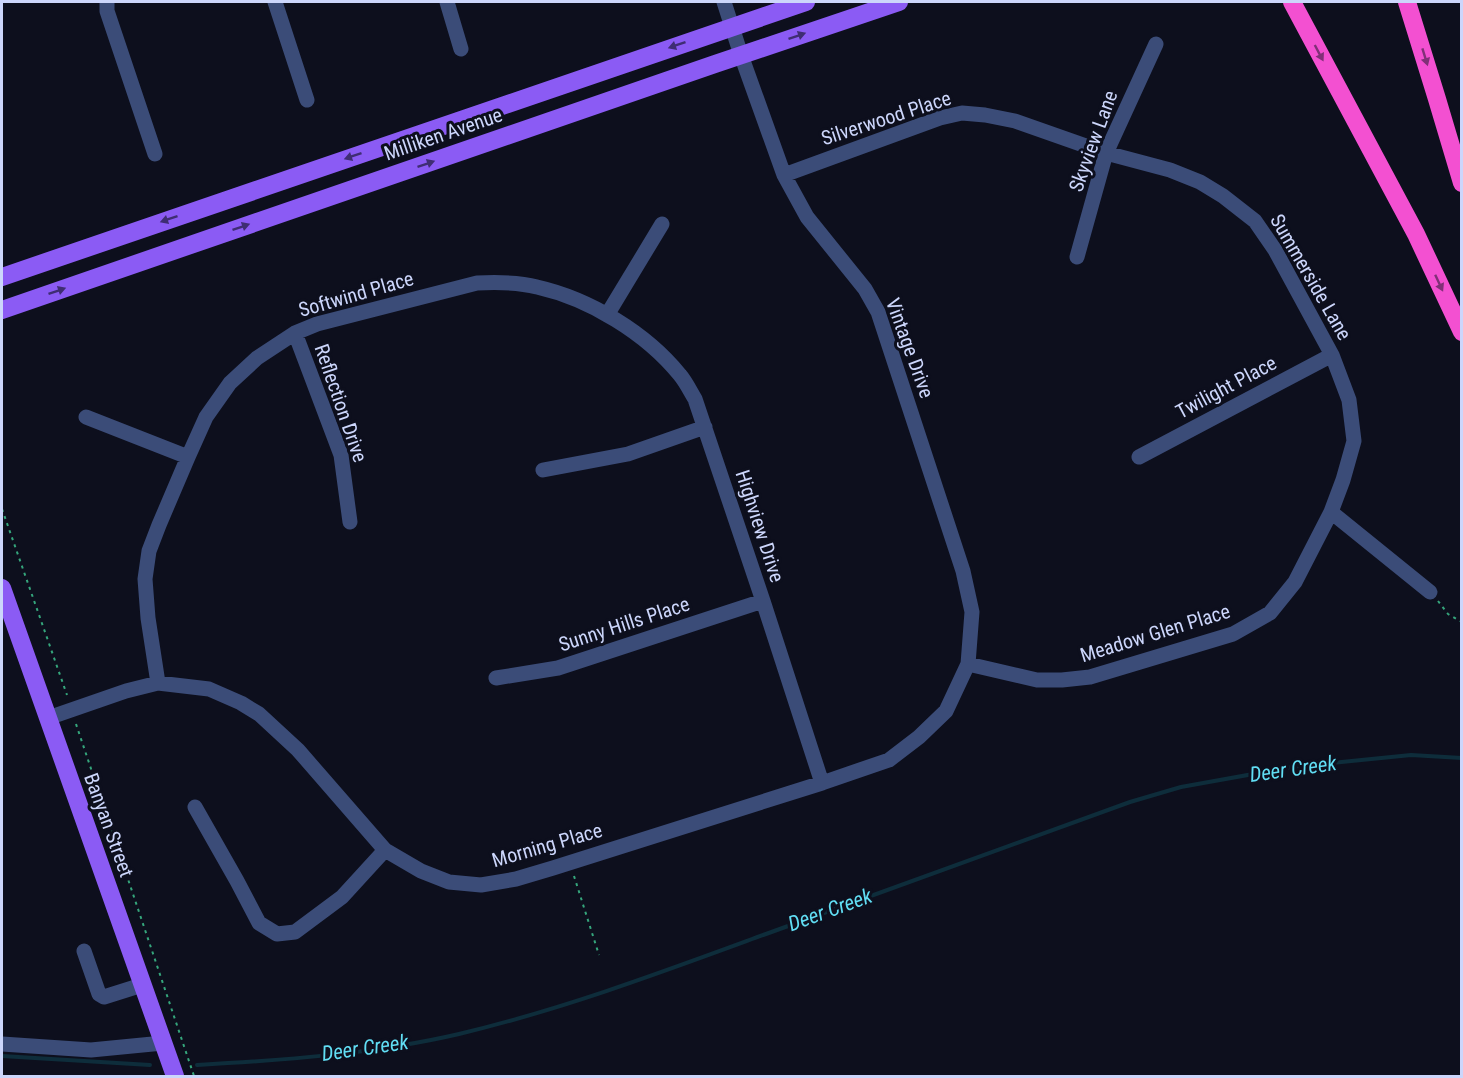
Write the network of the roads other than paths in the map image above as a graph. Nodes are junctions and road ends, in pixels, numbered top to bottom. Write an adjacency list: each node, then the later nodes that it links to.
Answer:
1 (107, 2): 15 (street)
2 (275, 2): 13 (street)
3 (447, 2): 11 (street)
4 (724, 2): 9 (street, Vintage Drive)
5 (806, 2): 9 (main road, Milliken Avenue)
6 (899, 2): 12 (main road, Milliken Avenue, one-way to 6)
7 (1292, 2): 23 (highway, one-way to 23)
8 (1407, 2): 17 (highway, one-way to 17)
9 (732, 27): 12 (street, Vintage Drive); 20 (main road, Milliken Avenue, one-way to 20)
10 (1156, 44): 14 (street, Skyview Lane)
11 (461, 49)
12 (741, 55): 16 (street, Vintage Drive); 21 (main road, Milliken Avenue, one-way to 12)
13 (307, 100)
14 (1106, 153): 16 (street, Silverwood Place); 19 (street, Skyview Lane); 25 (street, Summerside Lane)
15 (155, 154)
16 (784, 175): 36 (street, Vintage Drive)
17 (1461, 183)
18 (662, 224): 22 (street)
19 (1077, 257)
20 (2, 277)
21 (2, 310)
22 (607, 315): 24 (street, Softwind Place); 27 (street, Highview Drive)
23 (1461, 332)
24 (295, 333): 28 (street, Softwind Place); 32 (street, Reflection Drive)
25 (1332, 355): 29 (street, Twilight Place); 31 (street, Summerside Lane)
26 (86, 417): 28 (street)
27 (705, 428): 30 (street); 35 (street, Highview Drive)
28 (188, 457): 38 (street, Softwind Place)
29 (1138, 457)
30 (543, 470)
31 (1331, 512): 34 (street); 36 (street, Meadow Glen Place)
32 (350, 522)
33 (2, 588): 39 (main road, Banyan Street)
34 (1431, 592)
35 (763, 601): 37 (street, Sunny Hills Place); 40 (street, Highview Drive)
36 (969, 664): 40 (street, Morning Place)
37 (496, 678)
38 (158, 683): 39 (street, Morning Place); 42 (street, Morning Place)
39 (48, 718): 44 (main road, Banyan Street)
40 (822, 783): 42 (street, Morning Place)
41 (195, 807): 42 (street)
42 (385, 850)
43 (84, 951): 44 (street)
44 (142, 985): 45 (main road, Banyan Street)
45 (163, 1043): 46 (street); 47 (main road, Banyan Street)
46 (2, 1044)
47 (175, 1077)

